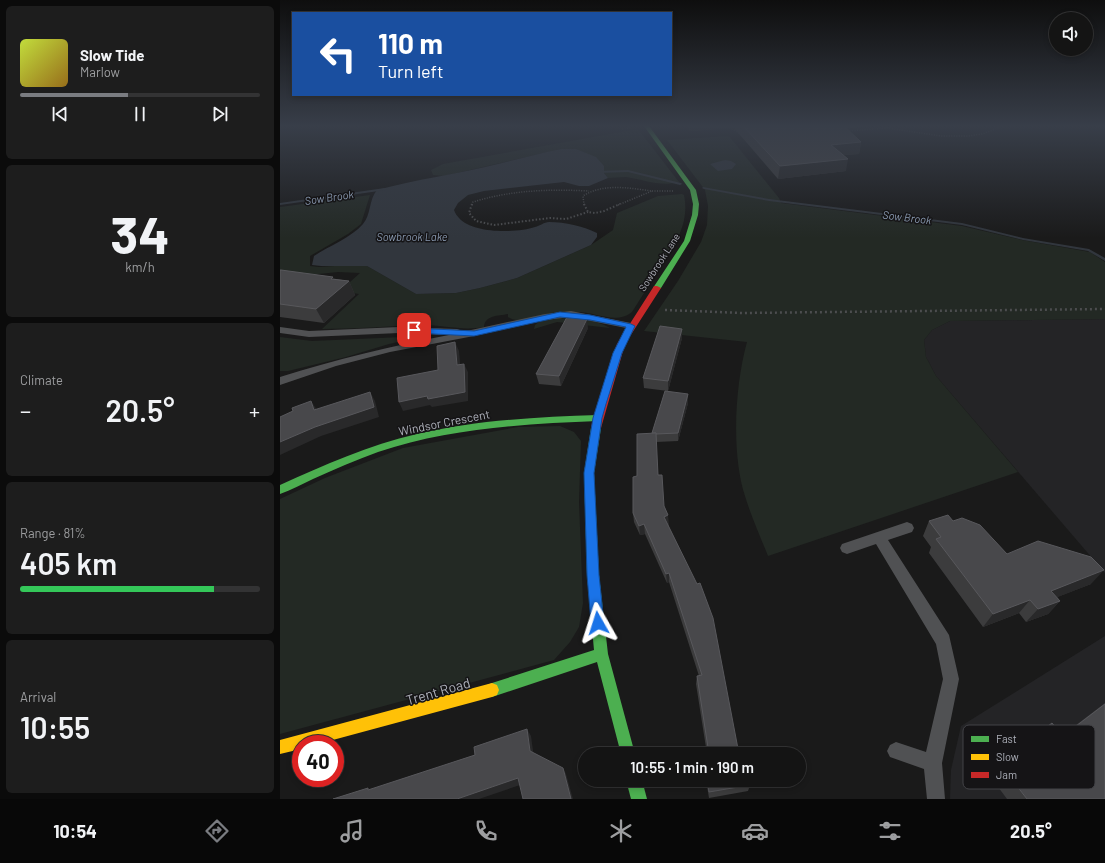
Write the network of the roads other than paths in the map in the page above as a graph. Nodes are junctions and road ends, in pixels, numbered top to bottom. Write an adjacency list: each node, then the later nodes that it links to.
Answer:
1 (675, 163): 2 (street, Sowbrook Lane)
2 (631, 326): 4 (lane); 6 (street, Sowbrook Lane)
3 (280, 330): 4 (lane)
4 (474, 333): 5 (lane)
5 (280, 382)
6 (598, 418): 7 (street, Windsor Crescent); 11 (street, Sowbrook Lane)
7 (280, 490)
8 (907, 528): 9 (lane)
9 (880, 537): 10 (lane); 15 (lane)
10 (847, 548)
11 (601, 654): 12 (street, Trent Road); 13 (street, Sowbrook Lane)
12 (280, 747)
13 (626, 747)
14 (896, 751): 15 (lane)
15 (933, 763): 18 (lane)
16 (636, 787): 17 (street)
17 (639, 799)
18 (936, 799)

